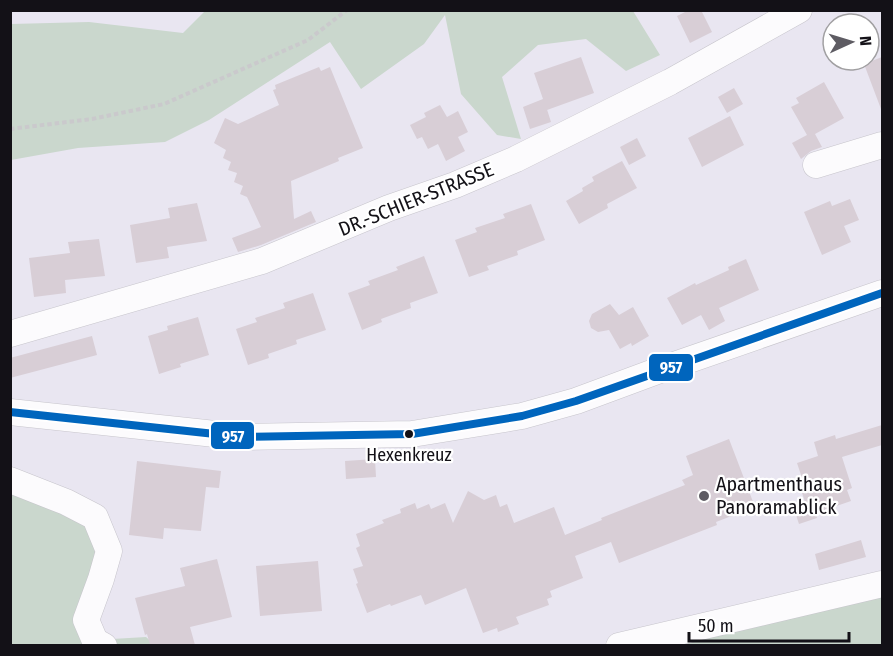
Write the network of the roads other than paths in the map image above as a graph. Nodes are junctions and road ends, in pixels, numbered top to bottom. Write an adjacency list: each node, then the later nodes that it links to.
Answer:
1 (799, 10): 5 (street, DR.-SCHIER-STRASSE)
2 (882, 145): 3 (street)
3 (816, 165)
4 (882, 293): 6 (street)
5 (10, 334)
6 (10, 412)
7 (10, 480): 9 (street)
8 (882, 584): 10 (street)
9 (104, 645)
10 (619, 645)

